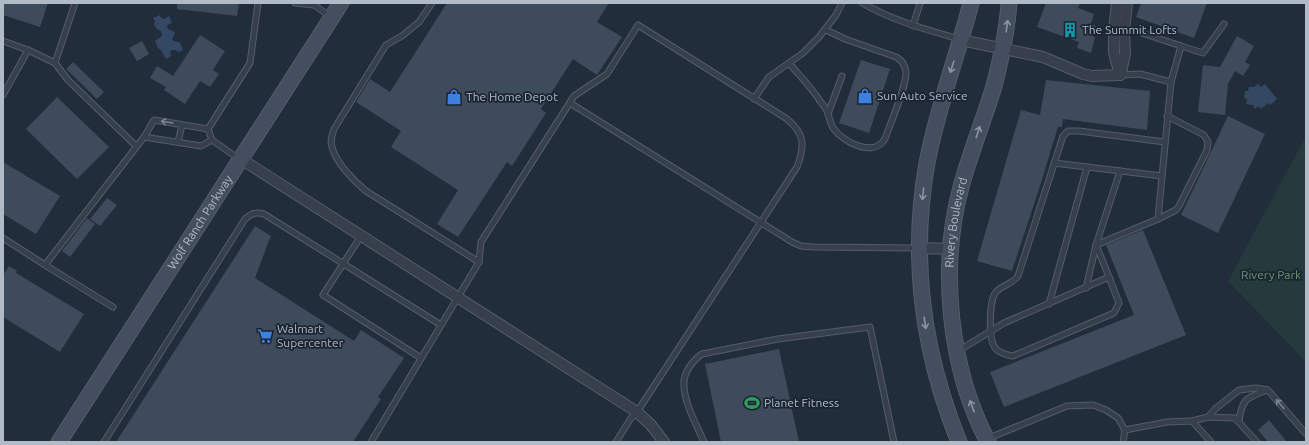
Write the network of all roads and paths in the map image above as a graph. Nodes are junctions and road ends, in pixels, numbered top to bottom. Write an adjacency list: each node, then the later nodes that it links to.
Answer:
1 (75, 3): 23 (lane)
2 (258, 3): 34 (lane)
3 (295, 3): 13 (lane)
4 (341, 3): 13 (street, Wolf Ranch Parkway)
5 (432, 3): 52 (lane)
6 (842, 3): 16 (lane)
7 (862, 3): 15 (lane)
8 (920, 3): 15 (lane)
9 (971, 3): 18 (street)
10 (1010, 3): 21 (street, Rivery Boulevard, one-way to 10)
11 (1117, 3): 25 (street)
12 (1127, 3): 25 (street)
13 (332, 17): 40 (street, Wolf Ranch Parkway)
14 (1224, 24): 20 (lane)
15 (913, 26): 18 (lane)
16 (826, 30): 24 (lane); 31 (lane)
17 (1142, 33): 20 (lane)
18 (961, 40): 21 (street); 50 (street, one-way to 50)
19 (3, 41): 22 (lane)
20 (1181, 46): 27 (lane)
21 (1003, 49): 25 (street); 51 (street, Rivery Boulevard, one-way to 21)
22 (28, 50): 23 (lane); 28 (lane)
23 (54, 63): 39 (lane)
24 (789, 63): 29 (lane); 31 (lane)
25 (1120, 75): 27 (lane)
26 (842, 76): 31 (lane)
27 (1171, 82): 32 (lane)
28 (3, 95)
29 (754, 99): 30 (lane); 46 (lane)
30 (570, 103): 46 (lane); 52 (lane)
31 (828, 114)
32 (1167, 116): 38 (lane); 45 (lane)
33 (182, 125): 34 (lane); 35 (lane, one-way to 35); 37 (lane)
34 (208, 129): 36 (lane)
35 (144, 137): 37 (lane); 39 (lane)
36 (212, 140): 37 (lane); 40 (lane)
37 (178, 142)
38 (1165, 142): 41 (lane); 44 (lane)
39 (136, 146): 54 (lane)
40 (240, 159): 47 (street); 72 (street, Wolf Ranch Parkway)
41 (1054, 163): 42 (lane); 61 (lane)
42 (1087, 167): 43 (lane); 58 (lane)
43 (1120, 171): 44 (lane); 49 (lane)
44 (1162, 176): 45 (lane)
45 (1158, 218): 49 (lane)
46 (761, 223): 50 (lane); 65 (lane)
47 (361, 236): 53 (lane); 57 (street)
48 (3, 238): 54 (lane)
49 (1096, 245): 55 (lane); 56 (lane)
50 (920, 248): 51 (street); 79 (street, one-way to 79)
51 (952, 249): 62 (street, Rivery Boulevard)
52 (480, 262): 57 (lane)
53 (344, 264): 60 (lane); 63 (lane); 73 (lane)
54 (45, 265): 59 (lane)
55 (1109, 277): 56 (lane); 61 (lane)
56 (1086, 288): 58 (lane)
57 (458, 297): 60 (lane); 65 (street)
58 (1049, 304): 61 (lane)
59 (114, 307)
60 (441, 325): 63 (lane)
61 (990, 332): 62 (lane)
62 (957, 352): 71 (street, Rivery Boulevard, one-way to 62)
63 (421, 358): 74 (lane)
64 (1268, 390): 66 (lane); 68 (lane); 70 (lane, one-way to 64)
65 (637, 412): 75 (lane); 76 (street)
66 (1208, 417): 67 (lane); 68 (lane)
67 (1192, 421): 69 (lane); 81 (lane)
68 (1239, 421): 82 (lane)
69 (1125, 430): 71 (lane); 80 (lane)
70 (1306, 434)
71 (985, 441)
72 (59, 442)
73 (104, 442)
74 (371, 442)
75 (616, 442)
76 (664, 442)
77 (704, 442): 78 (lane)
78 (894, 442)
79 (959, 442)
80 (1122, 442)
81 (1211, 442)
82 (1257, 442)

